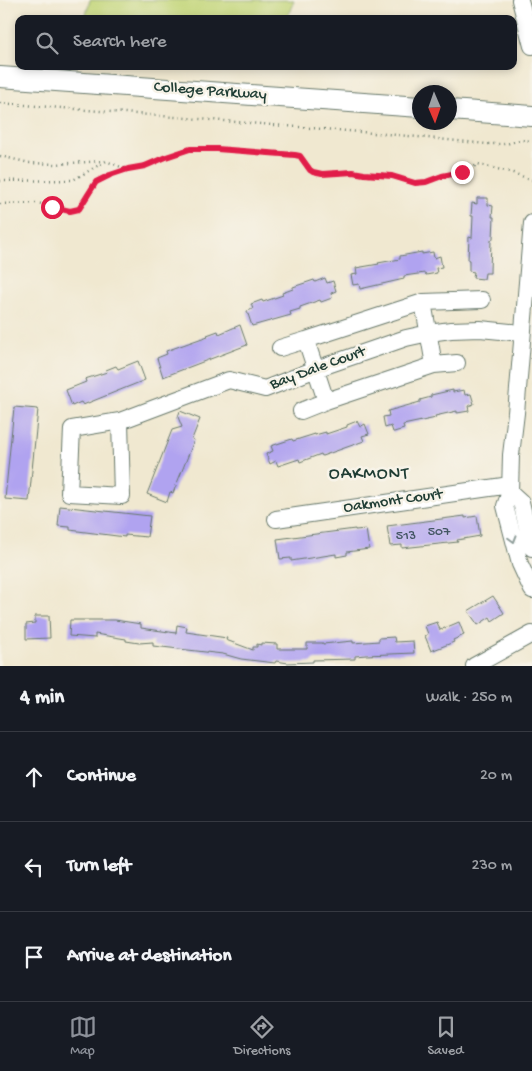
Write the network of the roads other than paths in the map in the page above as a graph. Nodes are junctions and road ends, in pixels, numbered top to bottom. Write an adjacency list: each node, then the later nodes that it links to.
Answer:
1 (520, 0): 2 (street)
2 (532, 46)
3 (0, 77): 4 (main road, College Parkway)
4 (412, 106)
5 (457, 111): 6 (main road)
6 (532, 116)
7 (532, 223): 11 (street)
8 (482, 300): 9 (street)
9 (423, 302): 10 (street); 12 (street)
10 (429, 333): 11 (street, Bay Dale Court); 15 (street); 16 (street, Bay Dale Court)
11 (522, 333): 20 (street)
12 (306, 340): 13 (street); 16 (street)
13 (280, 348)
14 (457, 363): 15 (street)
15 (434, 365): 17 (street)
16 (316, 369): 17 (street); 19 (street, Bay Dale Court)
17 (326, 401): 18 (street)
18 (301, 411)
19 (120, 421): 19 (street, Bay Dale Court)
20 (510, 488): 21 (street, Oakmont Court); 22 (street); 23 (street, one-way to 23)
21 (276, 519)
22 (532, 548)
23 (532, 590)
24 (532, 634): 25 (street)
25 (474, 666)

